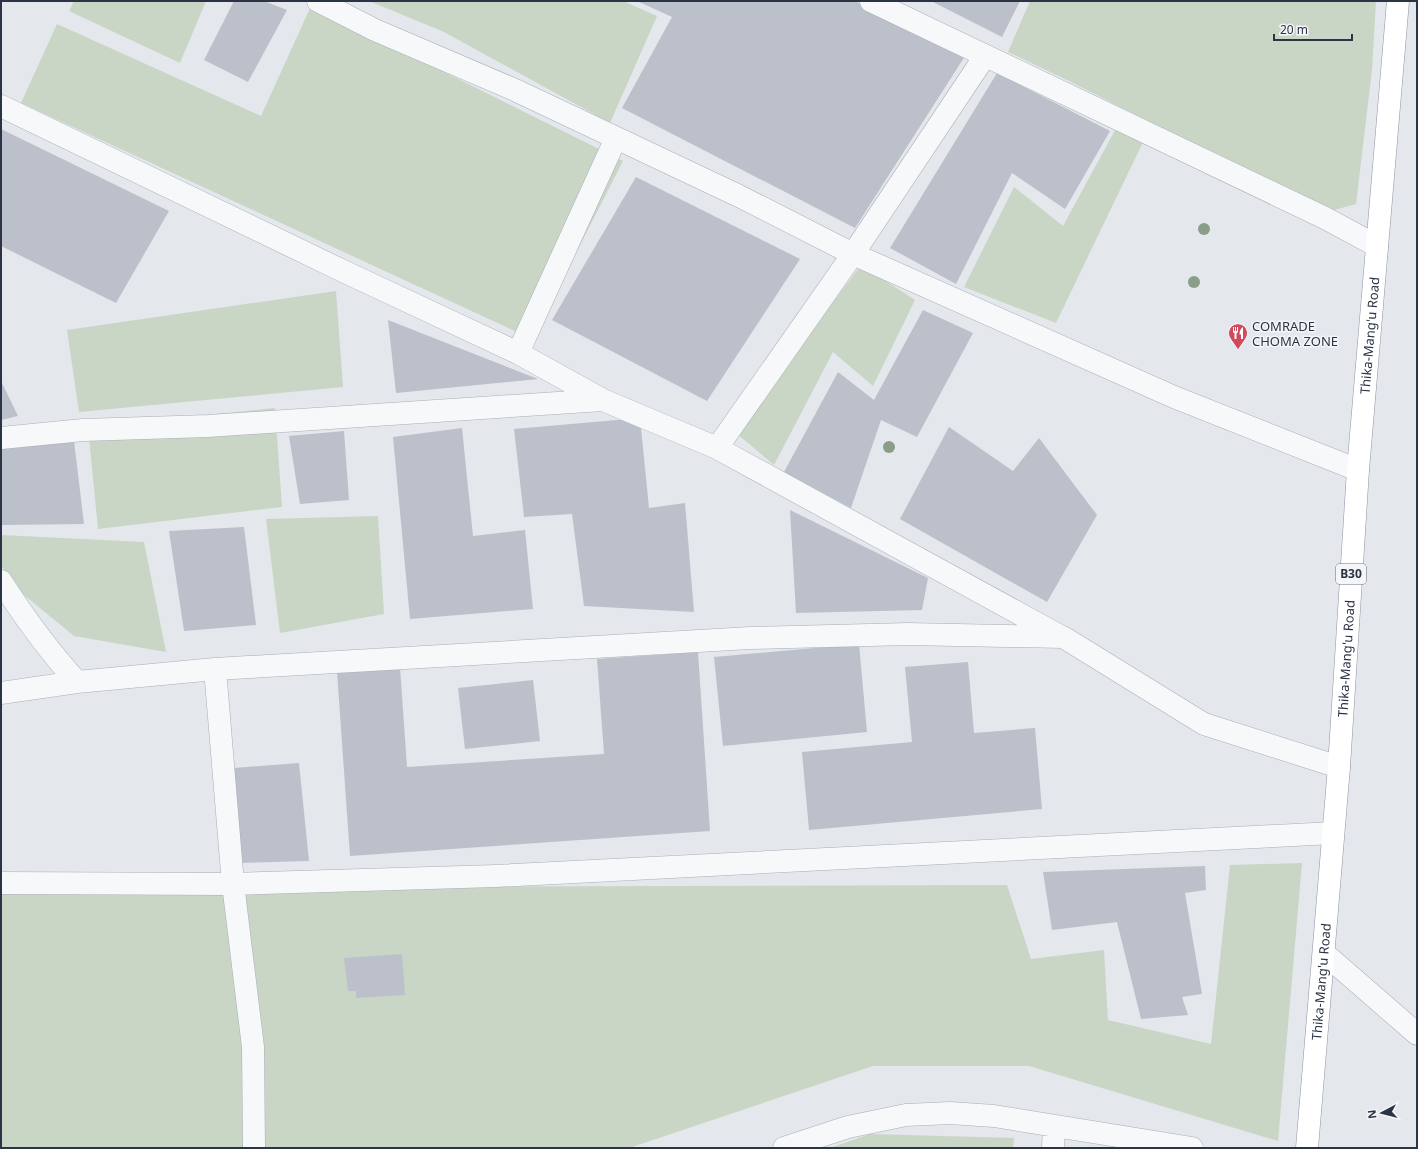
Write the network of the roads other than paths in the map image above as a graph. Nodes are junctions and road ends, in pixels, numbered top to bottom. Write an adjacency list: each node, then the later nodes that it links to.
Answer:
1 (318, 1): 6 (street)
2 (871, 1): 4 (street)
3 (1398, 1): 7 (highway, Thika-Mang'u Road / B30)
4 (985, 56): 7 (street); 8 (street)
5 (1, 106): 9 (street)
6 (616, 138): 8 (street); 9 (street)
7 (1377, 246): 13 (highway, Thika-Mang'u Road / B30)
8 (853, 254): 12 (street); 13 (street)
9 (518, 353): 10 (street)
10 (603, 400): 11 (street); 12 (street)
11 (1, 438)
12 (717, 448): 15 (street)
13 (1358, 470): 19 (highway, Thika-Mang'u Road / B30)
14 (1, 581): 17 (street)
15 (1063, 637): 16 (street); 19 (street)
16 (215, 669): 17 (street); 22 (street)
17 (77, 682): 18 (street)
18 (1, 693)
19 (1339, 767): 20 (highway, Thika-Mang'u Road / B30)
20 (1333, 833): 22 (street); 23 (highway, Thika-Mang'u Road / B30)
21 (1, 883): 22 (street)
22 (233, 884): 26 (street)
23 (1325, 954): 24 (street); 30 (highway, Thika-Mang'u Road / B30)
24 (1417, 1034)
25 (1054, 1126): 27 (street); 28 (street); 29 (street)
26 (254, 1148)
27 (784, 1148)
28 (1052, 1148)
29 (1192, 1148)
30 (1307, 1148)

